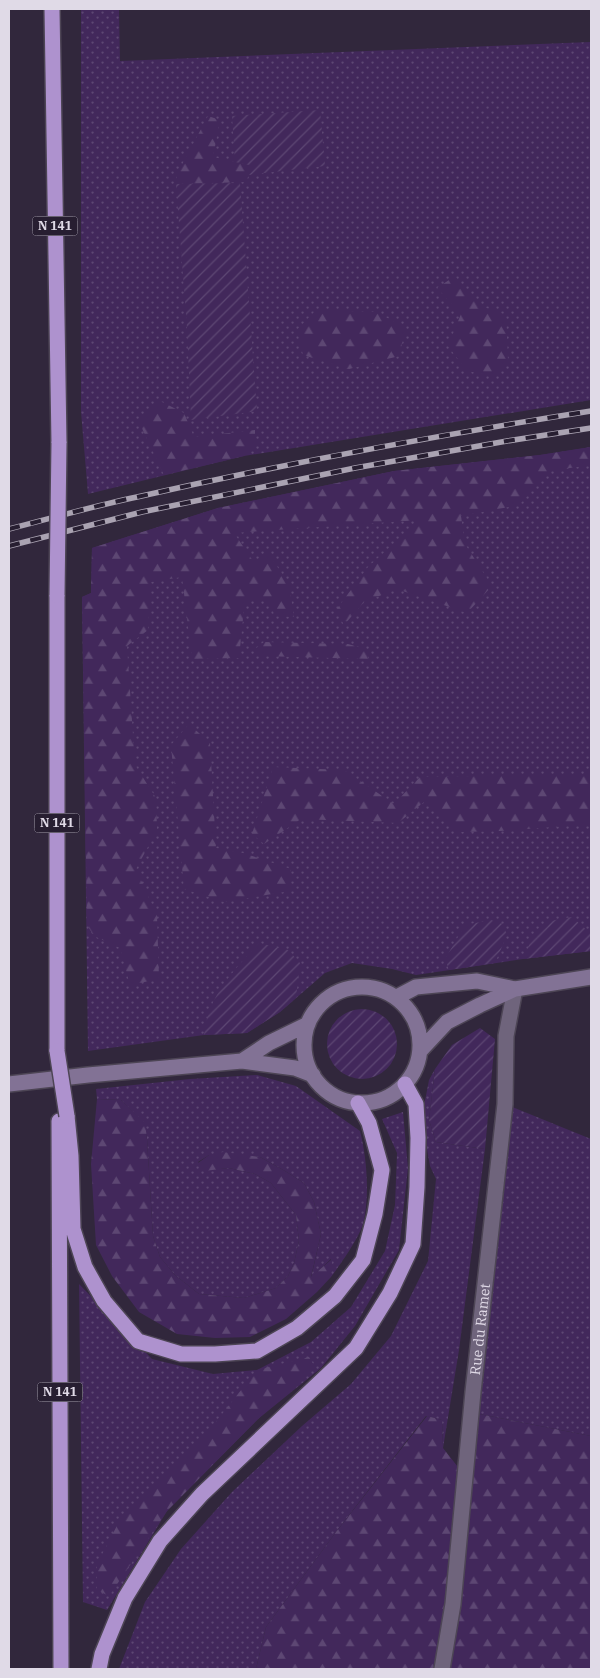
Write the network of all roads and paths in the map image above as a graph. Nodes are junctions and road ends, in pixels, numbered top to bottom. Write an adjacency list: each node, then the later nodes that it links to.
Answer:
1 (52, 9): 12 (highway, N 141, bridge)
2 (591, 977): 3 (street)
3 (516, 989): 4 (street); 6 (street); 15 (street, Rue du Ramet)
4 (397, 997): 5 (street); 6 (street)
5 (308, 1024): 7 (street); 8 (street)
6 (420, 1051): 10 (street)
7 (242, 1060): 8 (street); 9 (street)
8 (313, 1075): 11 (street)
9 (9, 1084)
10 (405, 1084): 11 (street); 14 (highway)
11 (358, 1103): 12 (highway)
12 (63, 1115): 13 (highway, N 141)
13 (61, 1669)
14 (99, 1669)
15 (442, 1669)

